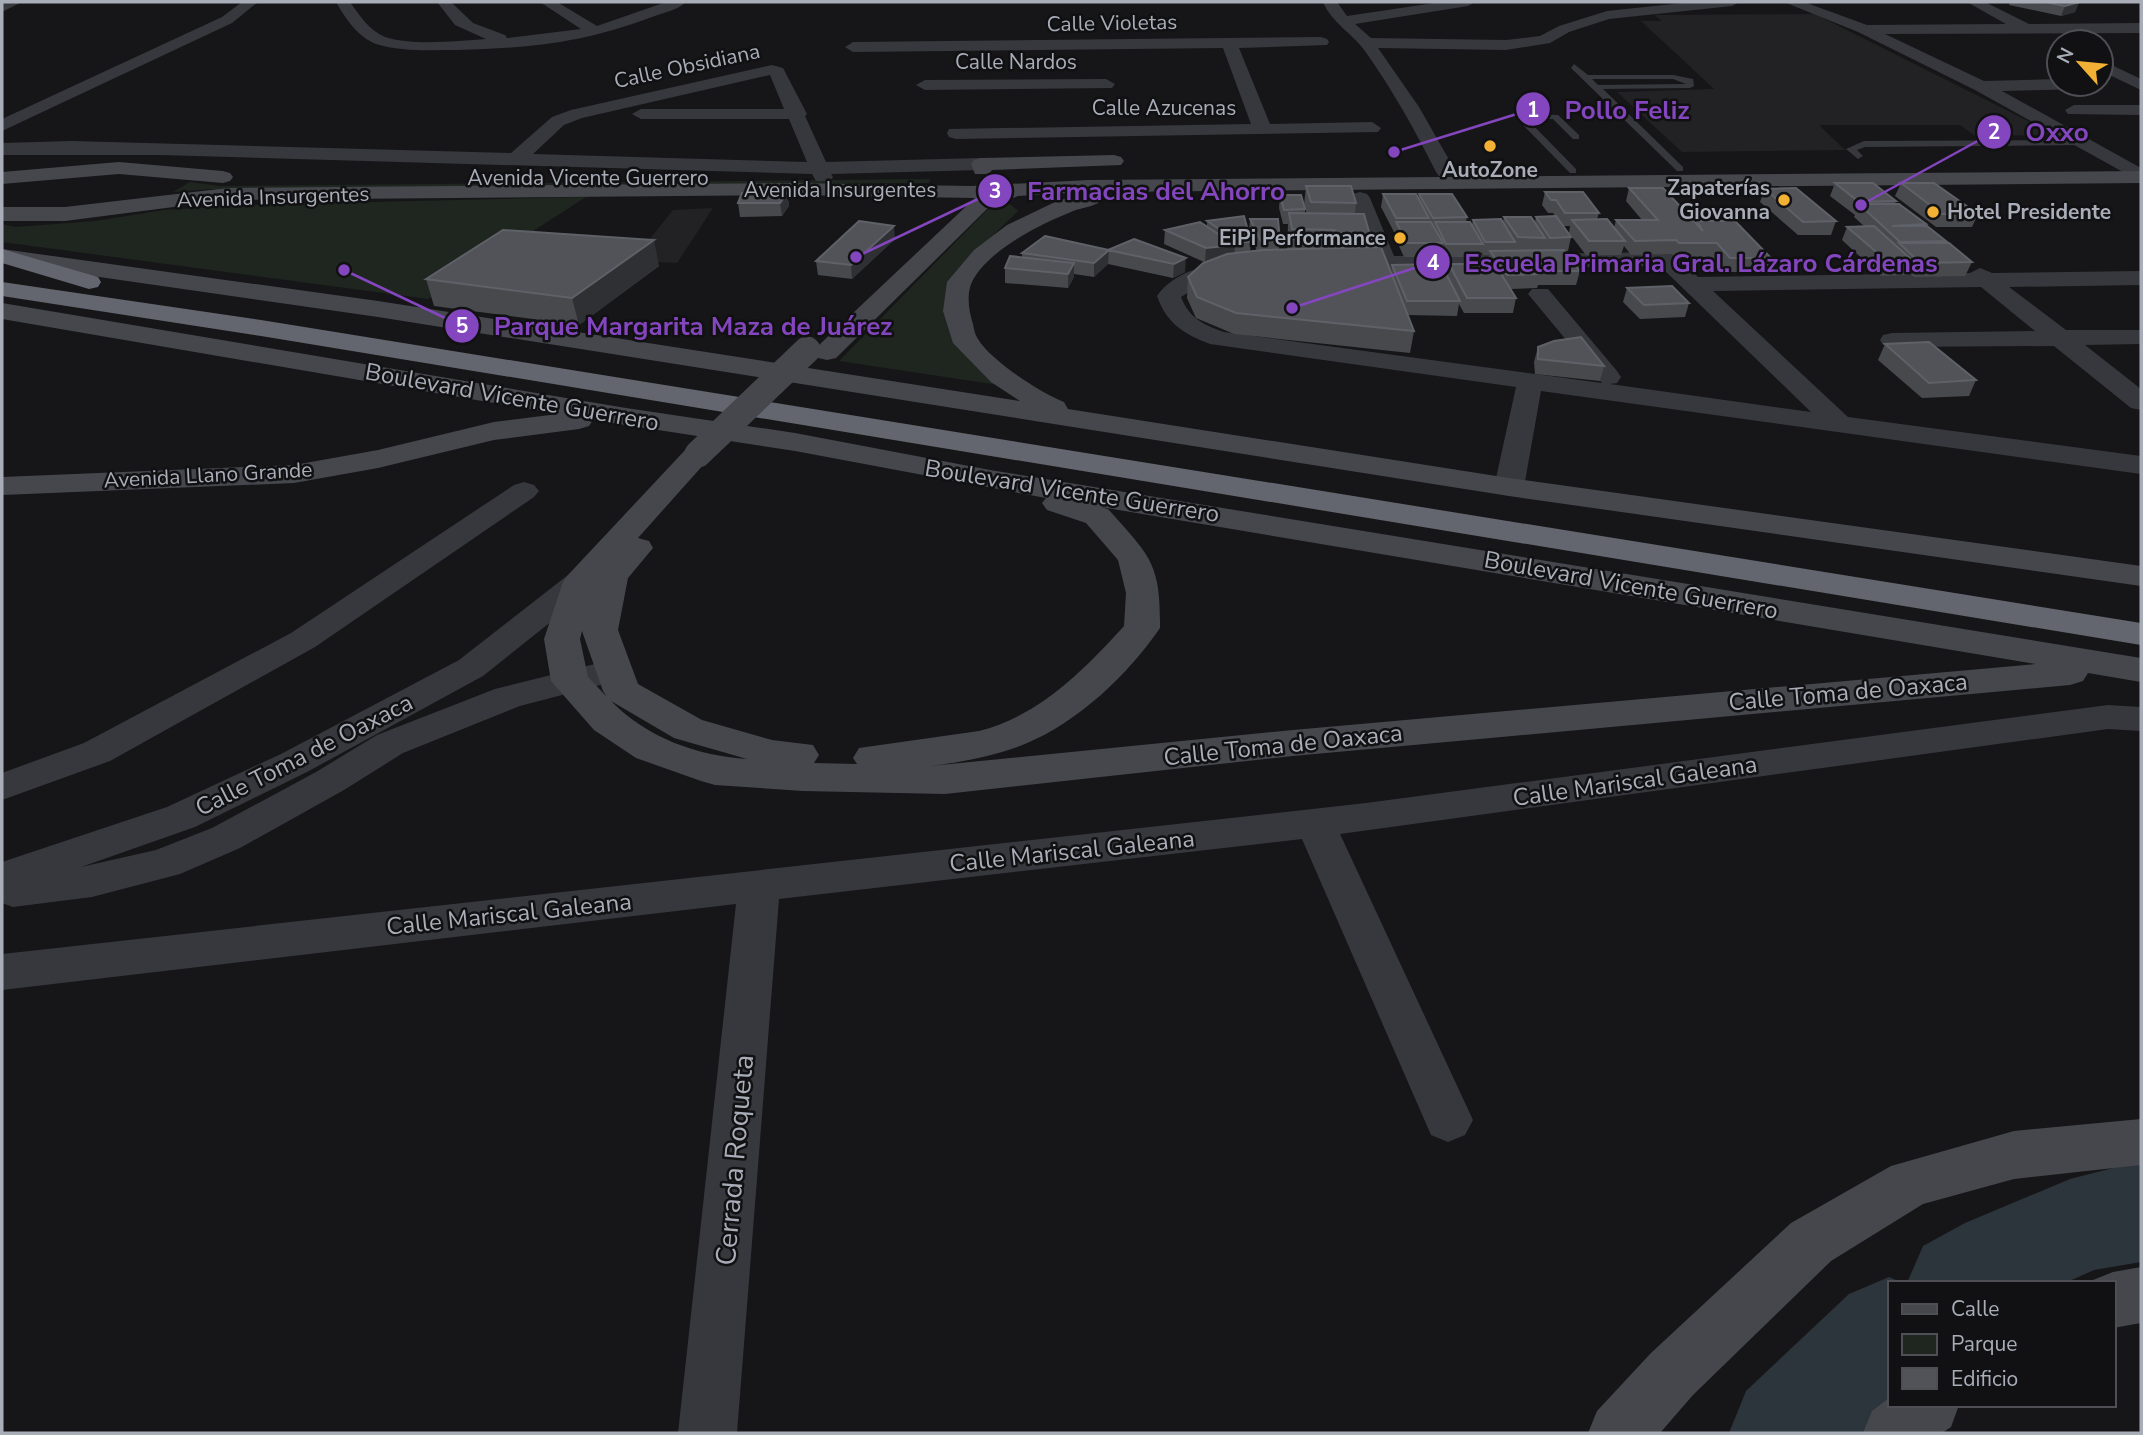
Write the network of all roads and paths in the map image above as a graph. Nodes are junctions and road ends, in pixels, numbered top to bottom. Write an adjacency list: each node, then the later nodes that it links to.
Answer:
1 (15, 2): 13 (street)
2 (251, 2): 46 (street)
3 (444, 2): 25 (street)
4 (547, 2): 22 (street)
5 (679, 2): 22 (street)
6 (1331, 2): 17 (street)
7 (1635, 2): 16 (street)
8 (1732, 2): 16 (street)
9 (1791, 2): 19 (street)
10 (1999, 2): 12 (street)
11 (1445, 3): 15 (street); 17 (street)
12 (1978, 4): 20 (street)
13 (2, 8)
14 (351, 8): 25 (street)
15 (1470, 8)
16 (1657, 9): 24 (street)
17 (1343, 21): 28 (street)
18 (1508, 27): 24 (street)
19 (1863, 29): 20 (street); 39 (street)
20 (2029, 29): 21 (street); 23 (street)
21 (2141, 29)
22 (584, 34): 25 (street)
23 (2045, 37)
24 (1544, 40): 28 (street)
25 (510, 41)
26 (1321, 42): 27 (street, Calle Violetas)
27 (1229, 43): 32 (street, Calle Violetas); 48 (street)
28 (1367, 43): 63 (street)
29 (853, 47): 30 (street, Calle Violetas)
30 (902, 47): 32 (street, Calle Violetas); 37 (street)
31 (1574, 66): 34 (lane)
32 (1102, 71): 37 (street, Calle Nardos)
33 (2115, 72): 36 (street)
34 (1588, 77): 40 (lane); 40 (lane)
35 (2115, 84): 36 (street)
36 (2140, 84)
37 (925, 85): 41 (street)
38 (2045, 85): 39 (street)
39 (1981, 86): 50 (street)
40 (1598, 87): 65 (lane)
41 (936, 103)
42 (2074, 110): 43 (street)
43 (2141, 110)
44 (576, 114): 45 (street); 45 (street, Calle Obsidiana); 55 (street)
45 (797, 114): 69 (street, Calle Obsidiana)
46 (2, 126)
47 (1372, 128): 48 (street, Calle Azucenas)
48 (1263, 130): 64 (street, Calle Azucenas)
49 (1576, 137): 62 (lane)
50 (2085, 143): 53 (lane); 60 (street)
51 (2, 149): 55 (street)
52 (2141, 154): 60 (main road)
53 (1858, 156): 54 (main road); 60 (main road)
54 (1830, 157)
55 (517, 158): 69 (street)
56 (1466, 159): 63 (main road)
57 (1534, 159): 62 (main road)
58 (1641, 159): 65 (main road)
59 (1412, 160): 63 (main road)
60 (2122, 160): 65 (main road, Avenida Vicente Guerrero); 70 (street)
61 (1139, 161): 64 (main road)
62 (1574, 163): 65 (main road, Avenida Vicente Guerrero); 71 (main road, Avenida Vicente Guerrero)
63 (1442, 166): 68 (main road, Avenida Vicente Guerrero); 71 (main road, Avenida Vicente Guerrero)
64 (982, 167): 68 (main road, Avenida Vicente Guerrero); 69 (main road, Avenida Vicente Guerrero)
65 (1679, 167): 71 (main road, Avenida Insurgentes); 76 (main road); 77 (main road, Avenida Insurgentes)
66 (120, 168): 67 (main road, Avenida Vicente Guerrero); 69 (main road, Avenida Vicente Guerrero); 82 (main road)
67 (74, 170): 72 (main road, Avenida Vicente Guerrero); 79 (main road)
68 (1009, 170): 75 (main road)
69 (822, 173)
70 (2141, 176): 77 (main road, Avenida Insurgentes)
71 (1505, 177): 73 (main road, Avenida Insurgentes)
72 (2, 178)
73 (1158, 186): 75 (main road, Avenida Insurgentes); 80 (main road)
74 (933, 190): 75 (main road, Avenida Insurgentes); 82 (main road, Avenida Insurgentes); 101 (main road, Calle Toma de Oaxaca)
75 (1021, 191): 84 (main road); 101 (main road, Calle Toma de Oaxaca)
76 (1738, 191): 77 (main road); 81 (main road)
77 (1872, 191): 78 (main road)
78 (2141, 191)
79 (2, 193)
80 (1088, 198): 81 (main road); 84 (main road)
81 (1360, 198): 88 (street)
82 (65, 214): 83 (main road, Avenida Insurgentes)
83 (2, 215)
84 (1015, 230): 107 (main road)
85 (2, 256): 93 (highway); 107 (main road)
86 (1955, 256): 92 (street)
87 (1318, 263): 88 (street)
88 (1386, 263): 94 (street)
89 (1263, 265): 102 (street)
90 (2, 270): 93 (highway, Boulevard Vicente Guerrero)
91 (2141, 278): 92 (street)
92 (1986, 279): 94 (street); 98 (street)
93 (90, 283): 117 (highway, Boulevard Vicente Guerrero)
94 (1693, 284): 108 (street)
95 (2, 289): 118 (highway, Boulevard Vicente Guerrero)
96 (1540, 294): 103 (street)
97 (2, 311): 104 (main road, Boulevard Vicente Guerrero)
98 (2059, 337): 99 (street); 100 (street); 105 (street)
99 (2141, 337)
100 (1892, 340)
101 (817, 351): 116 (main road, Calle Toma de Oaxaca)
102 (1530, 381): 103 (street); 113 (street)
103 (1621, 394): 108 (street)
104 (522, 398): 106 (main road, Boulevard Vicente Guerrero); 109 (main road)
105 (2141, 402)
106 (626, 417): 109 (main road, Avenida Llano Grande); 111 (main road, Boulevard Vicente Guerrero)
107 (1088, 422): 113 (main road)
108 (1839, 423): 110 (street)
109 (494, 431): 112 (main road, Avenida Llano Grande)
110 (2141, 465)
111 (990, 479): 118 (main road, Boulevard Vicente Guerrero); 119 (main road)
112 (2, 486)
113 (1509, 487): 115 (main road)
114 (524, 491): 122 (street)
115 (2141, 576)
116 (596, 579): 119 (main road); 120 (main road, Calle Toma de Oaxaca); 124 (street, Calle Toma de Oaxaca)
117 (2141, 608)
118 (2137, 658): 120 (main road, Calle Toma de Oaxaca)
119 (615, 670): 120 (street)
120 (570, 681): 126 (street)
121 (2141, 719): 123 (street, Calle Mariscal Galeana)
122 (2, 787)
123 (1315, 823): 125 (street, Calle Mariscal Galeana); 128 (street)
124 (2, 878)
125 (759, 886): 127 (street, Calle Mariscal Galeana); 133 (street, Cerrada Roqueta)
126 (2, 893)
127 (2, 972)
128 (1448, 1120)
129 (2141, 1142): 134 (main road)
130 (2141, 1295): 131 (main road)
131 (2115, 1300)
132 (1926, 1407): 135 (main road)
133 (708, 1433)
134 (1619, 1433)
135 (1894, 1433)

